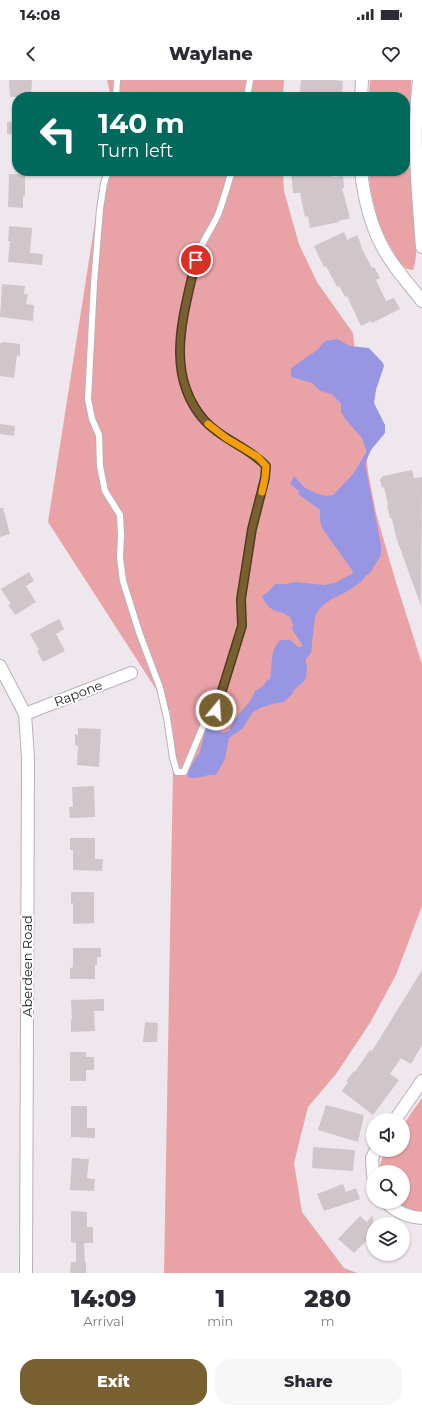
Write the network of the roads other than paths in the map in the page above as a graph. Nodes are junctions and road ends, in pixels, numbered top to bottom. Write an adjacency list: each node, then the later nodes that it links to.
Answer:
1 (117, 80): 5 (lane)
2 (250, 80): 6 (lane)
3 (362, 80): 7 (street)
4 (419, 80): 11 (street)
5 (116, 92)
6 (248, 92)
7 (361, 92)
8 (106, 176): 9 (lane)
9 (230, 176)
10 (361, 176): 12 (street)
11 (422, 248)
12 (422, 301)
13 (0, 666): 15 (street, Aberdeen Road)
14 (131, 673): 15 (street, Rapone)
15 (25, 714): 20 (street, Aberdeen Road)
16 (422, 1082): 17 (street)
17 (399, 1113)
18 (395, 1209): 19 (street)
19 (422, 1218)
20 (26, 1273)

